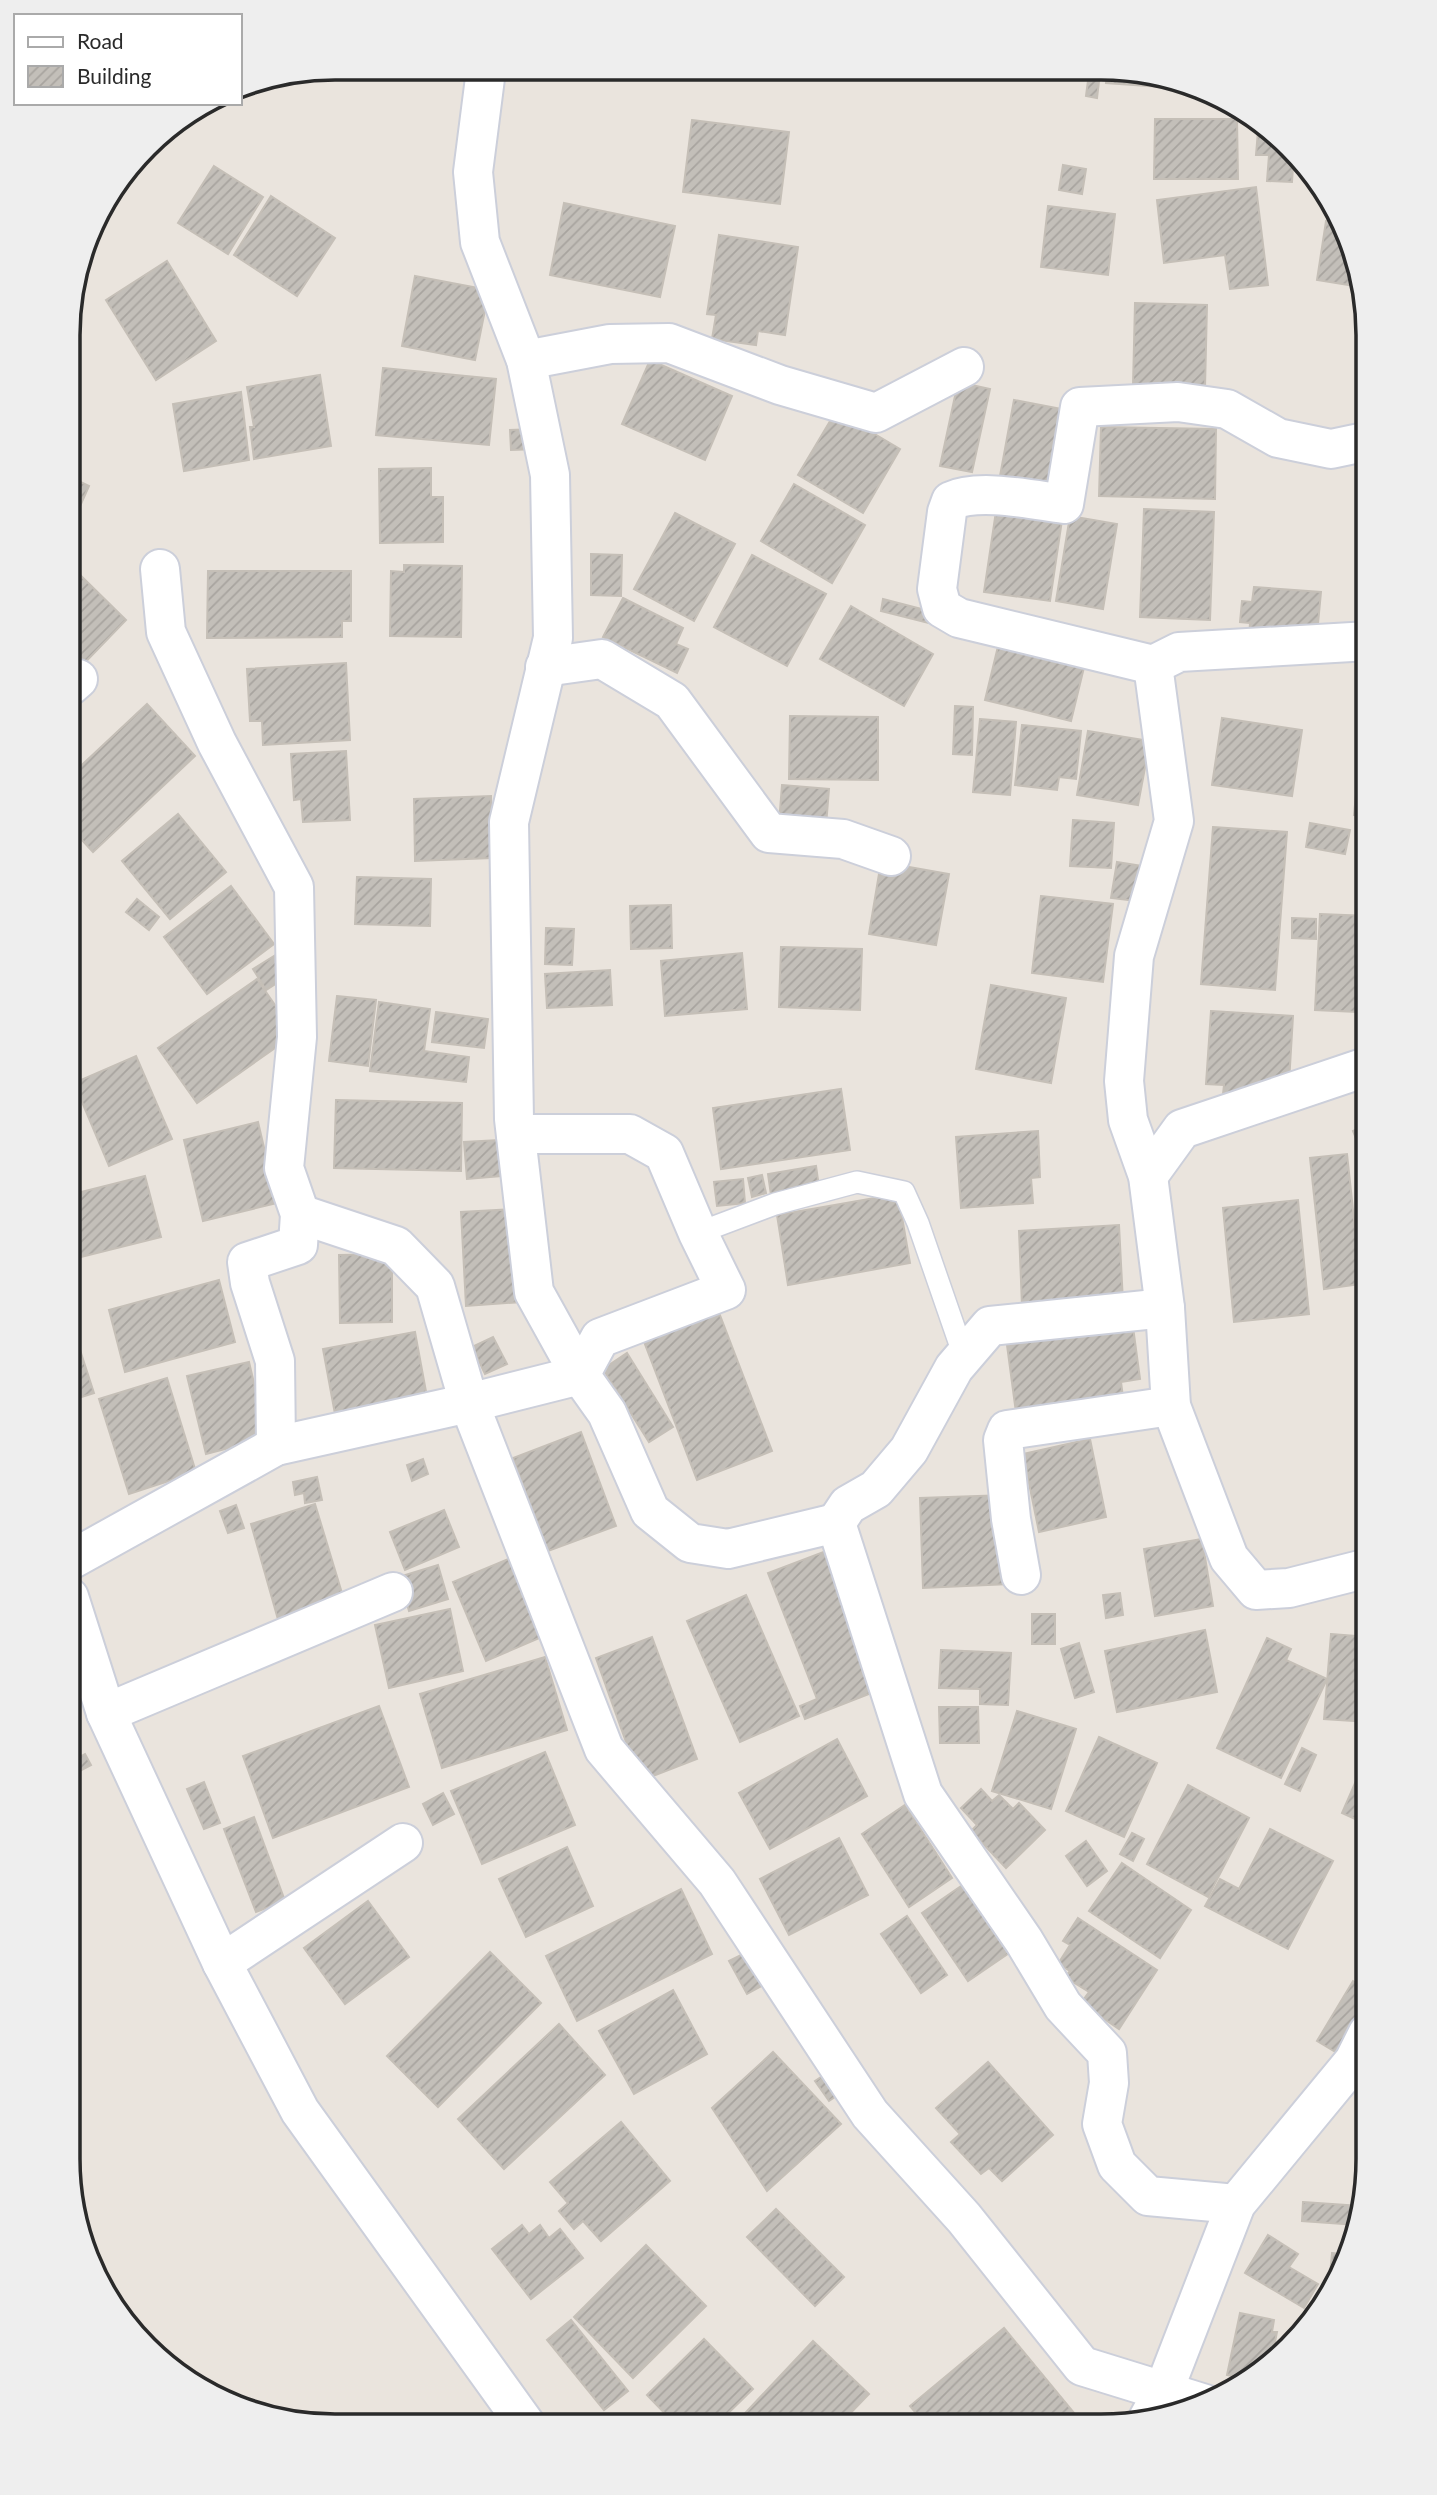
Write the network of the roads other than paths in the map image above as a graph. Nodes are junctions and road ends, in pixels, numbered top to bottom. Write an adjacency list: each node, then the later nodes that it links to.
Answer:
1 (485, 80): 2 (street)
2 (526, 360): 3 (street); 8 (street)
3 (964, 368)
4 (1356, 444): 7 (street)
5 (160, 569): 13 (street)
6 (1356, 642): 7 (street)
7 (1153, 665): 12 (street)
8 (545, 667): 9 (street); 11 (street)
9 (891, 856)
10 (1356, 1070): 12 (street)
11 (516, 1133): 14 (street); 17 (street)
12 (1148, 1176): 15 (street)
13 (300, 1214): 18 (street); 20 (street)
14 (698, 1233): 16 (lane); 17 (street)
15 (1165, 1308): 16 (street); 19 (street)
16 (964, 1356): 21 (street)
17 (580, 1375): 18 (street); 21 (street)
18 (469, 1403): 20 (street); 32 (street)
19 (1171, 1406): 23 (street); 24 (street)
20 (276, 1446): 22 (street)
21 (836, 1523): 31 (street)
22 (80, 1555)
23 (1356, 1571)
24 (1021, 1575)
25 (393, 1592): 27 (street)
26 (80, 1631): 27 (street)
27 (106, 1713): 29 (street)
28 (403, 1843): 29 (street)
29 (222, 1963): 33 (street)
30 (1356, 2057): 31 (street)
31 (1236, 2204): 32 (street)
32 (1156, 2405)
33 (518, 2414)

